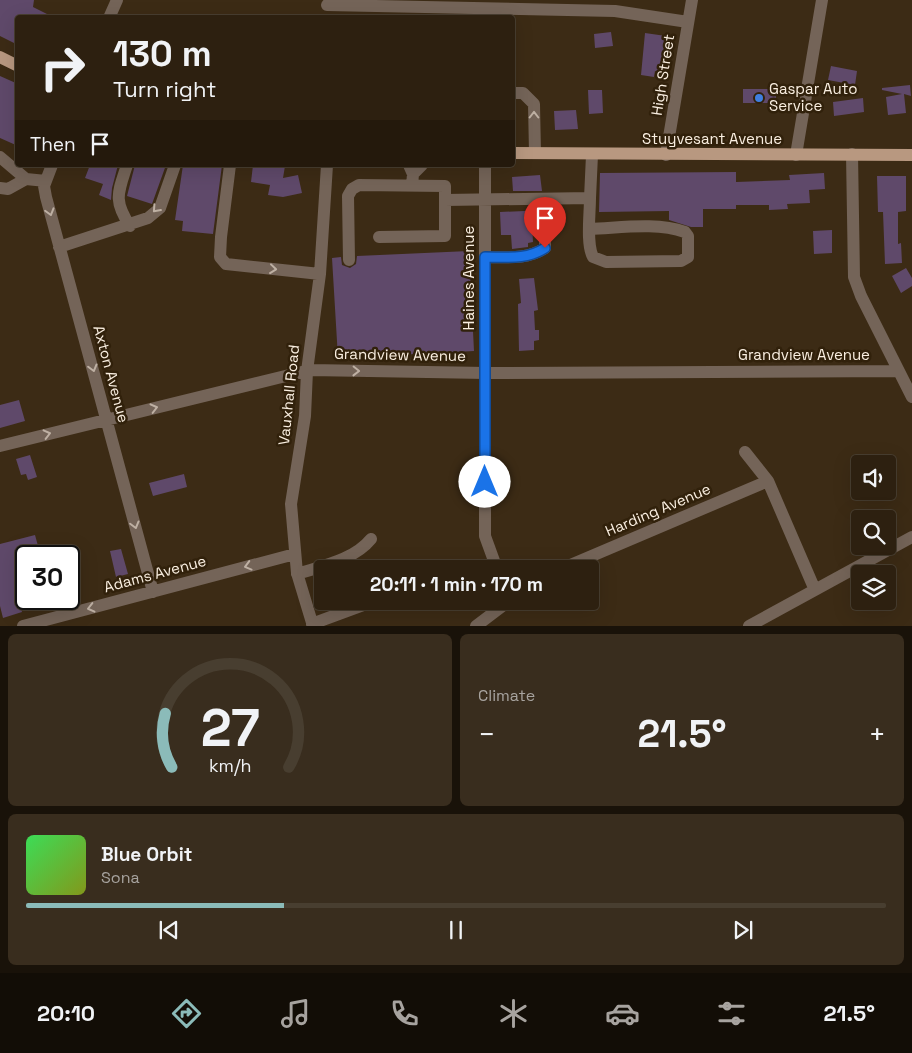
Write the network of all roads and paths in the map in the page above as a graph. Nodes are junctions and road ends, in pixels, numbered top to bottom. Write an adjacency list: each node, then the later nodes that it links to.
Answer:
1 (116, 0): 5 (street)
2 (692, 0): 6 (street, High Street)
3 (822, 0): 15 (street)
4 (327, 5): 6 (street)
5 (110, 15)
6 (688, 22): 14 (street, High Street)
7 (0, 57): 8 (main road)
8 (15, 64)
9 (515, 93): 11 (street, one-way to 9)
10 (515, 153): 11 (main road, Stuyvesant Avenue)
11 (535, 154): 13 (main road, Stuyvesant Avenue)
12 (852, 154): 15 (main road, Stuyvesant Avenue); 16 (main road, Stuyvesant Avenue); 40 (street)
13 (592, 155): 14 (main road, Stuyvesant Avenue); 29 (street)
14 (666, 155): 15 (main road, Stuyvesant Avenue)
15 (796, 155)
16 (912, 155)
17 (0, 157): 25 (street)
18 (51, 167): 26 (street, Axton Avenue)
19 (126, 167): 31 (street)
20 (174, 167): 31 (street, one-way to 31)
21 (230, 167): 38 (street, one-way to 38)
22 (327, 167): 38 (street, Vauxhall Road)
23 (485, 167): 28 (street, Haines Avenue)
24 (414, 173): 30 (street); 37 (street)
25 (26, 179): 26 (street); 27 (street)
26 (46, 181): 35 (street, Axton Avenue, one-way to 35)
27 (0, 188)
28 (485, 198): 29 (street); 30 (street); 36 (street, Haines Avenue)
29 (590, 198): 32 (street)
30 (445, 200): 34 (street)
31 (130, 226): 35 (street)
32 (590, 228): 32 (street)
33 (545, 235): 36 (street)
34 (379, 237)
35 (59, 247): 43 (street, Axton Avenue, one-way to 43)
36 (485, 257): 41 (street, Haines Avenue)
37 (349, 260)
38 (320, 274): 39 (street, Vauxhall Road)
39 (307, 371): 41 (street, Grandview Avenue, one-way to 41); 43 (street, Grandview Avenue, one-way to 39); 49 (street, Vauxhall Road)
40 (898, 371): 41 (street, Grandview Avenue); 42 (street)
41 (486, 373): 50 (street, Haines Avenue)
42 (912, 397)
43 (107, 419): 44 (street, Grandview Avenue, one-way to 43); 54 (street, Axton Avenue, one-way to 54)
44 (0, 446)
45 (745, 452): 46 (street)
46 (768, 481): 51 (street, Harding Avenue); 53 (street)
47 (912, 537): 53 (street)
48 (371, 539): 52 (street)
49 (295, 554): 52 (street, Vauxhall Road); 54 (street, Adams Avenue, one-way to 54)
50 (494, 560)
51 (583, 560)
52 (297, 574): 57 (street, Vauxhall Road)
53 (814, 590): 60 (street)
54 (153, 592): 58 (street, Adams Avenue, one-way to 58)
55 (351, 610): 57 (street)
56 (497, 610): 59 (street)
57 (312, 625)
58 (23, 626)
59 (476, 626)
60 (749, 626)

